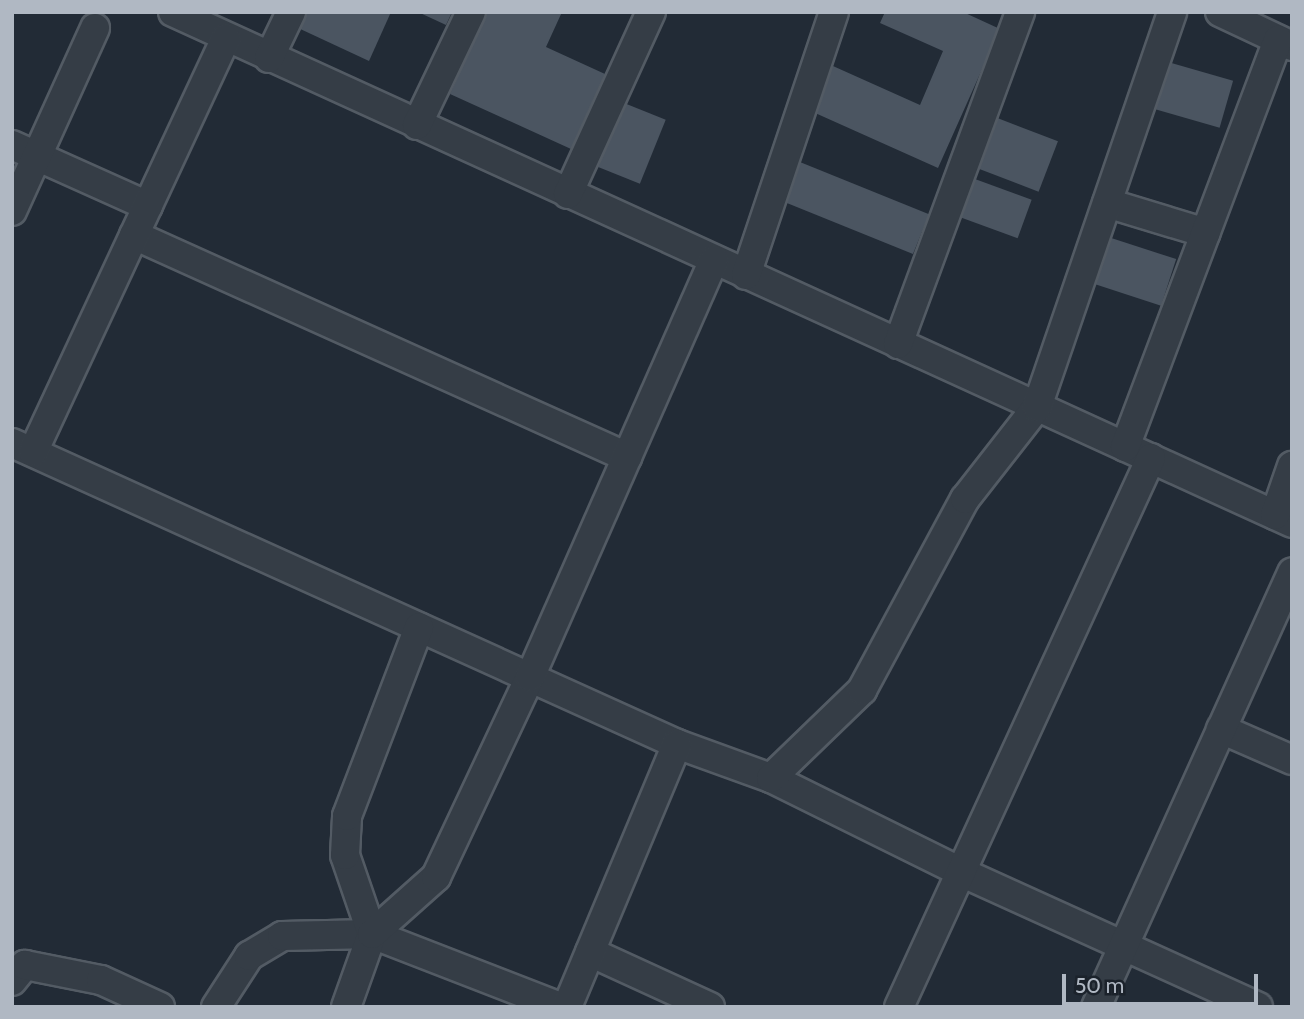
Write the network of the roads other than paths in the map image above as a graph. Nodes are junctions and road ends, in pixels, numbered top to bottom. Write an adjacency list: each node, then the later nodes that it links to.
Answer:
1 (173, 12): 10 (street)
2 (290, 12): 12 (street)
3 (471, 12): 13 (street)
4 (650, 12): 15 (street)
5 (834, 12): 22 (street)
6 (1020, 12): 23 (street)
7 (1172, 12): 16 (street)
8 (1220, 12): 11 (street)
9 (95, 27): 14 (street)
10 (226, 38): 12 (street); 17 (street)
11 (1285, 43): 19 (street)
12 (269, 58): 13 (street)
13 (417, 125): 15 (street)
14 (24, 151): 17 (street); 18 (street)
15 (568, 194): 21 (street)
16 (1108, 203): 19 (street); 24 (street)
17 (148, 206): 20 (street)
18 (12, 211)
19 (1206, 233): 26 (street)
20 (134, 235): 25 (street); 27 (street)
21 (714, 260): 22 (street); 27 (street)
22 (746, 275): 23 (street)
23 (898, 344): 24 (street)
24 (1037, 407): 26 (street); 36 (street)
25 (23, 447): 31 (street)
26 (1138, 453): 29 (street); 37 (street)
27 (627, 457): 32 (street)
28 (1292, 466): 29 (street)
29 (1283, 519)
30 (1292, 572): 33 (street)
31 (419, 626): 32 (street); 38 (street)
32 (530, 677): 34 (street); 38 (street)
33 (1221, 729): 35 (street); 39 (street)
34 (677, 744): 36 (street); 40 (street)
35 (1292, 760)
36 (771, 778): 37 (street)
37 (961, 872): 39 (street); 48 (street)
38 (372, 934): 43 (street); 44 (street); 45 (street)
39 (1123, 946): 49 (street); 50 (street)
40 (590, 952): 46 (street); 47 (street)
41 (12, 981): 42 (street)
42 (160, 1007)
43 (216, 1007)
44 (346, 1007)
45 (560, 1007)
46 (567, 1007)
47 (710, 1007)
48 (899, 1007)
49 (1096, 1007)
50 (1258, 1007)

